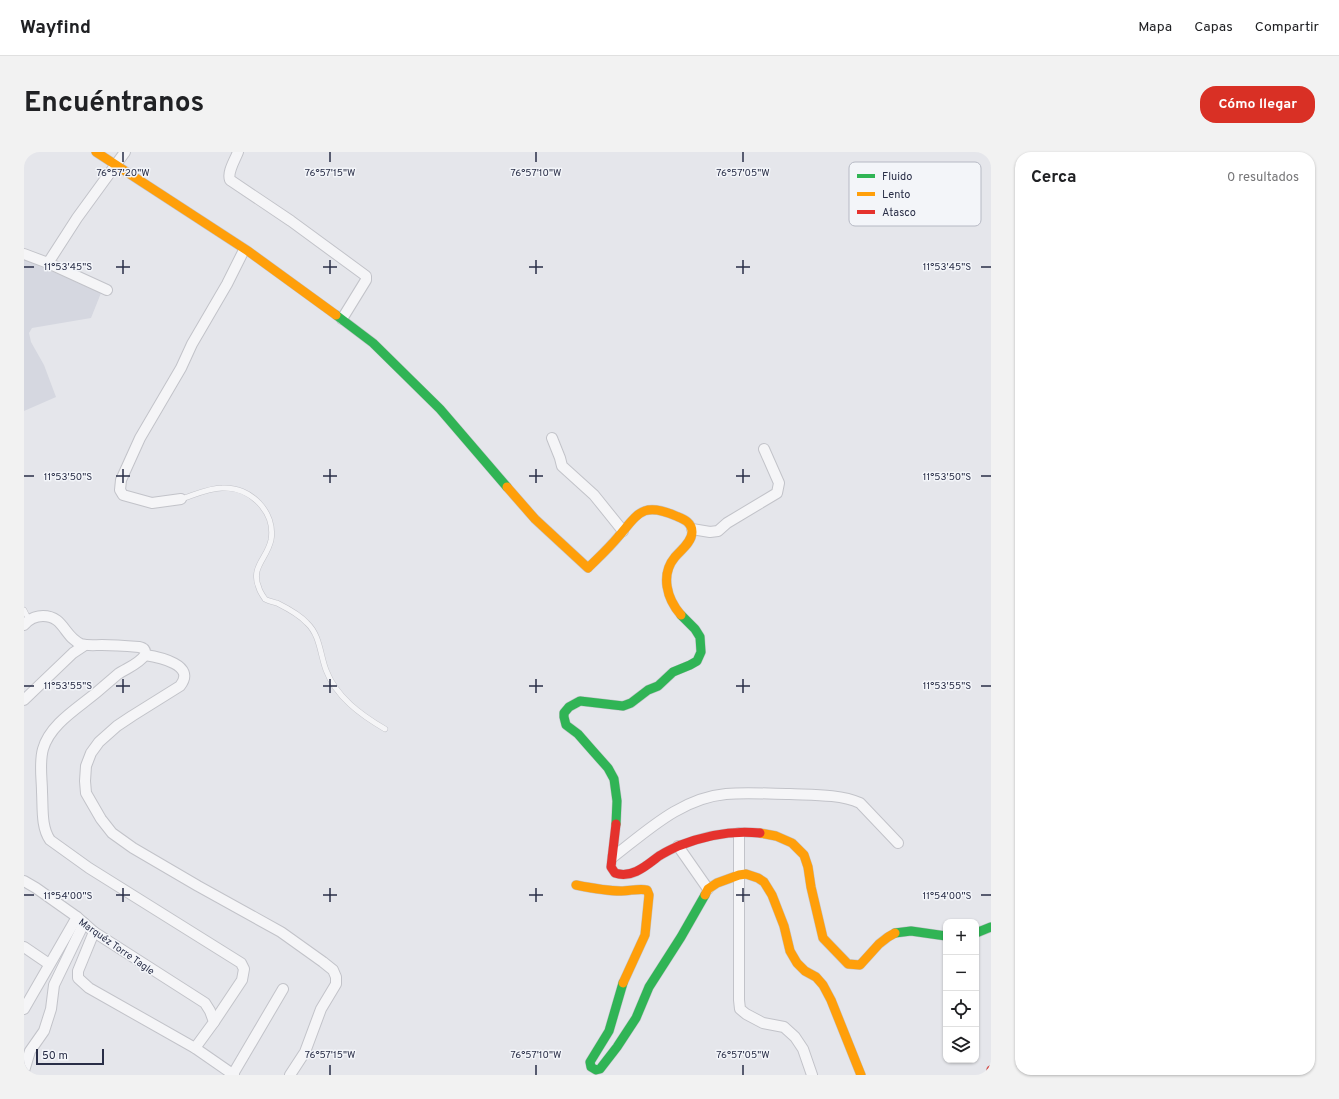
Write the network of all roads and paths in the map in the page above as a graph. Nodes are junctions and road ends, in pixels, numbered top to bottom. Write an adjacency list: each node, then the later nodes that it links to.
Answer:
1 (96, 152): 4 (street)
2 (125, 152): 4 (street)
3 (238, 152): 9 (street)
4 (116, 164): 5 (street); 7 (street)
5 (244, 250): 9 (street); 12 (street)
6 (24, 254): 7 (street)
7 (48, 263): 8 (street)
8 (107, 290)
9 (342, 319): 14 (street)
10 (552, 438): 14 (street)
11 (764, 449): 13 (street)
12 (181, 499): 20 (lane)
13 (692, 529): 14 (street); 24 (street)
14 (623, 531)
15 (24, 610): 16 (lane)
16 (26, 622): 17 (street)
17 (85, 645): 18 (street); 19 (street)
18 (145, 655): 38 (street); 43 (street)
19 (24, 700)
20 (385, 730)
21 (739, 833): 23 (street); 25 (street); 33 (street)
22 (898, 843): 24 (street)
23 (678, 846): 24 (street); 28 (street)
24 (612, 857)
25 (739, 875): 28 (street); 44 (street); 45 (street)
26 (24, 881): 29 (street, Marquéz Torre Tagle)
27 (576, 886): 28 (street)
28 (708, 889)
29 (80, 920): 31 (street, Marquéz Torre Tagle); 35 (street); 41 (street)
30 (991, 926): 32 (street)
31 (94, 932): 38 (street, Marquéz Torre Tagle); 39 (street)
32 (979, 932)
33 (943, 936)
34 (24, 947): 35 (street)
35 (49, 964): 37 (street)
36 (283, 989): 42 (street)
37 (24, 1009)
38 (214, 1022): 39 (street)
39 (195, 1048): 42 (street)
40 (991, 1070): 46 (street)
41 (24, 1071)
42 (234, 1074)
43 (290, 1075)
44 (812, 1075)
45 (861, 1075)
46 (990, 1075)

